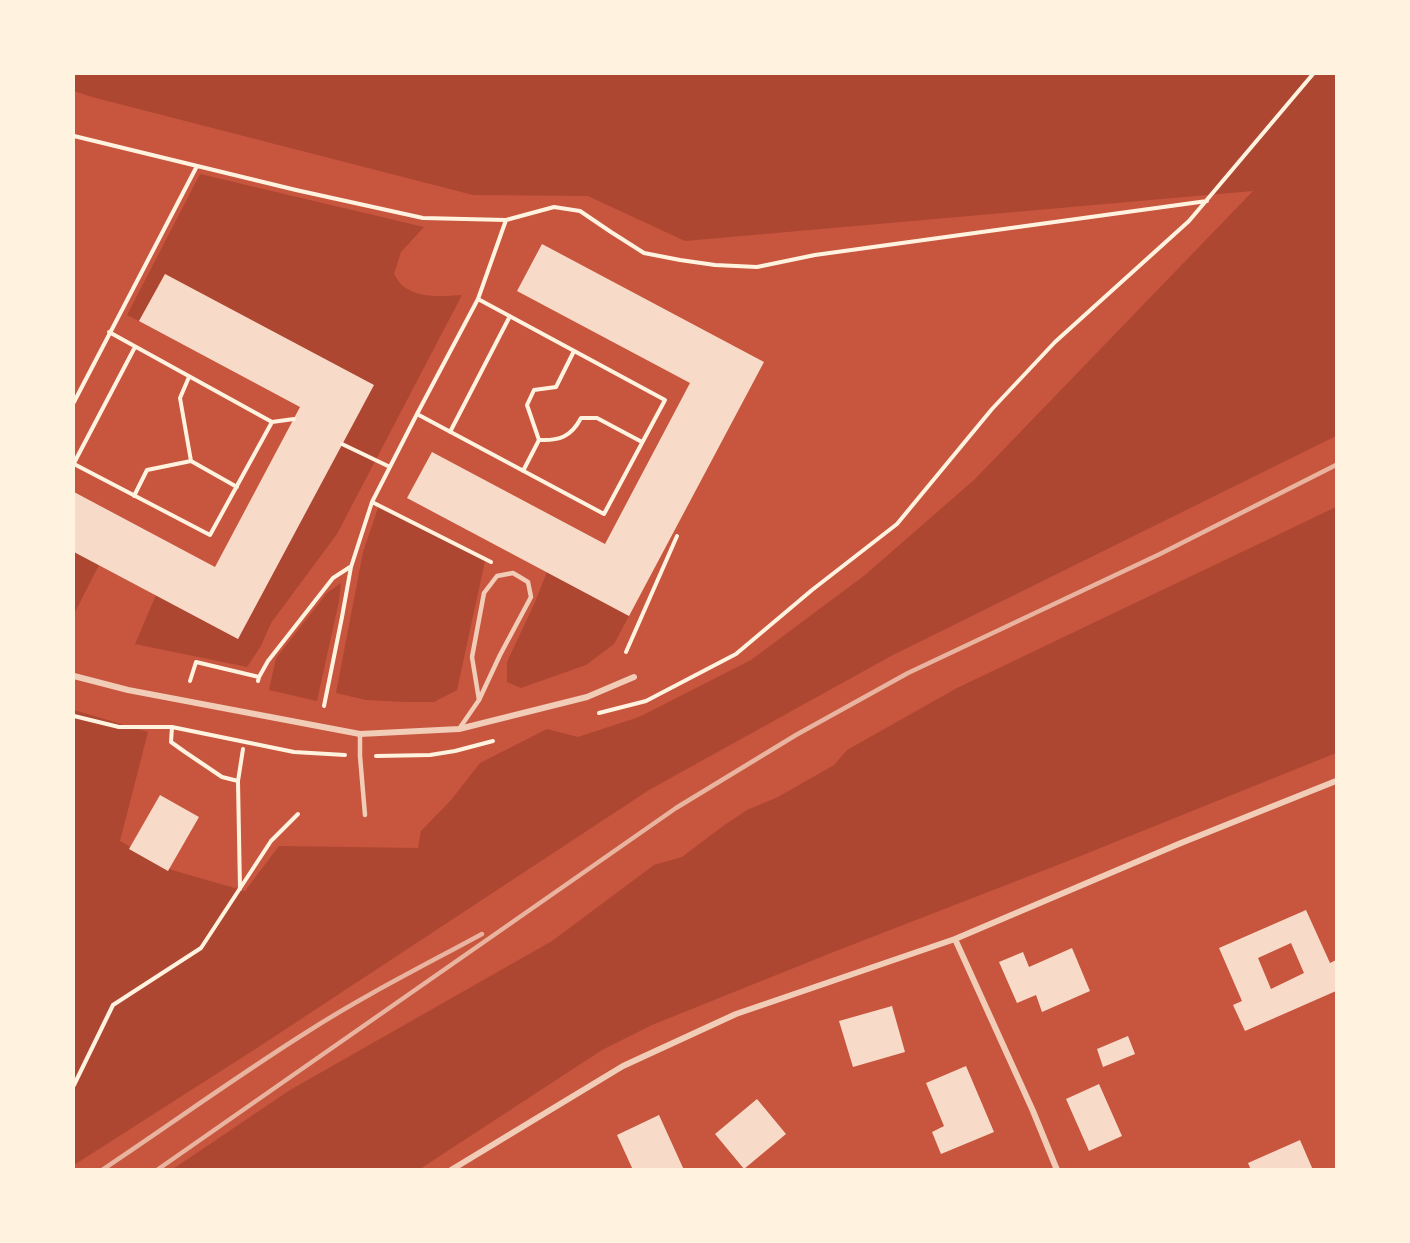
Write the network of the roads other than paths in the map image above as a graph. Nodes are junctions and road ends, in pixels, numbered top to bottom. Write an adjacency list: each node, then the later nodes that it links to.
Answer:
1 (74, 676): 5 (street)
2 (634, 677): 4 (street)
3 (479, 700): 3 (lane); 4 (lane)
4 (459, 729): 5 (street)
5 (360, 734): 7 (lane)
6 (1336, 781): 8 (street)
7 (365, 815)
8 (955, 939): 9 (street); 10 (street)
9 (451, 1170)
10 (1057, 1170)

